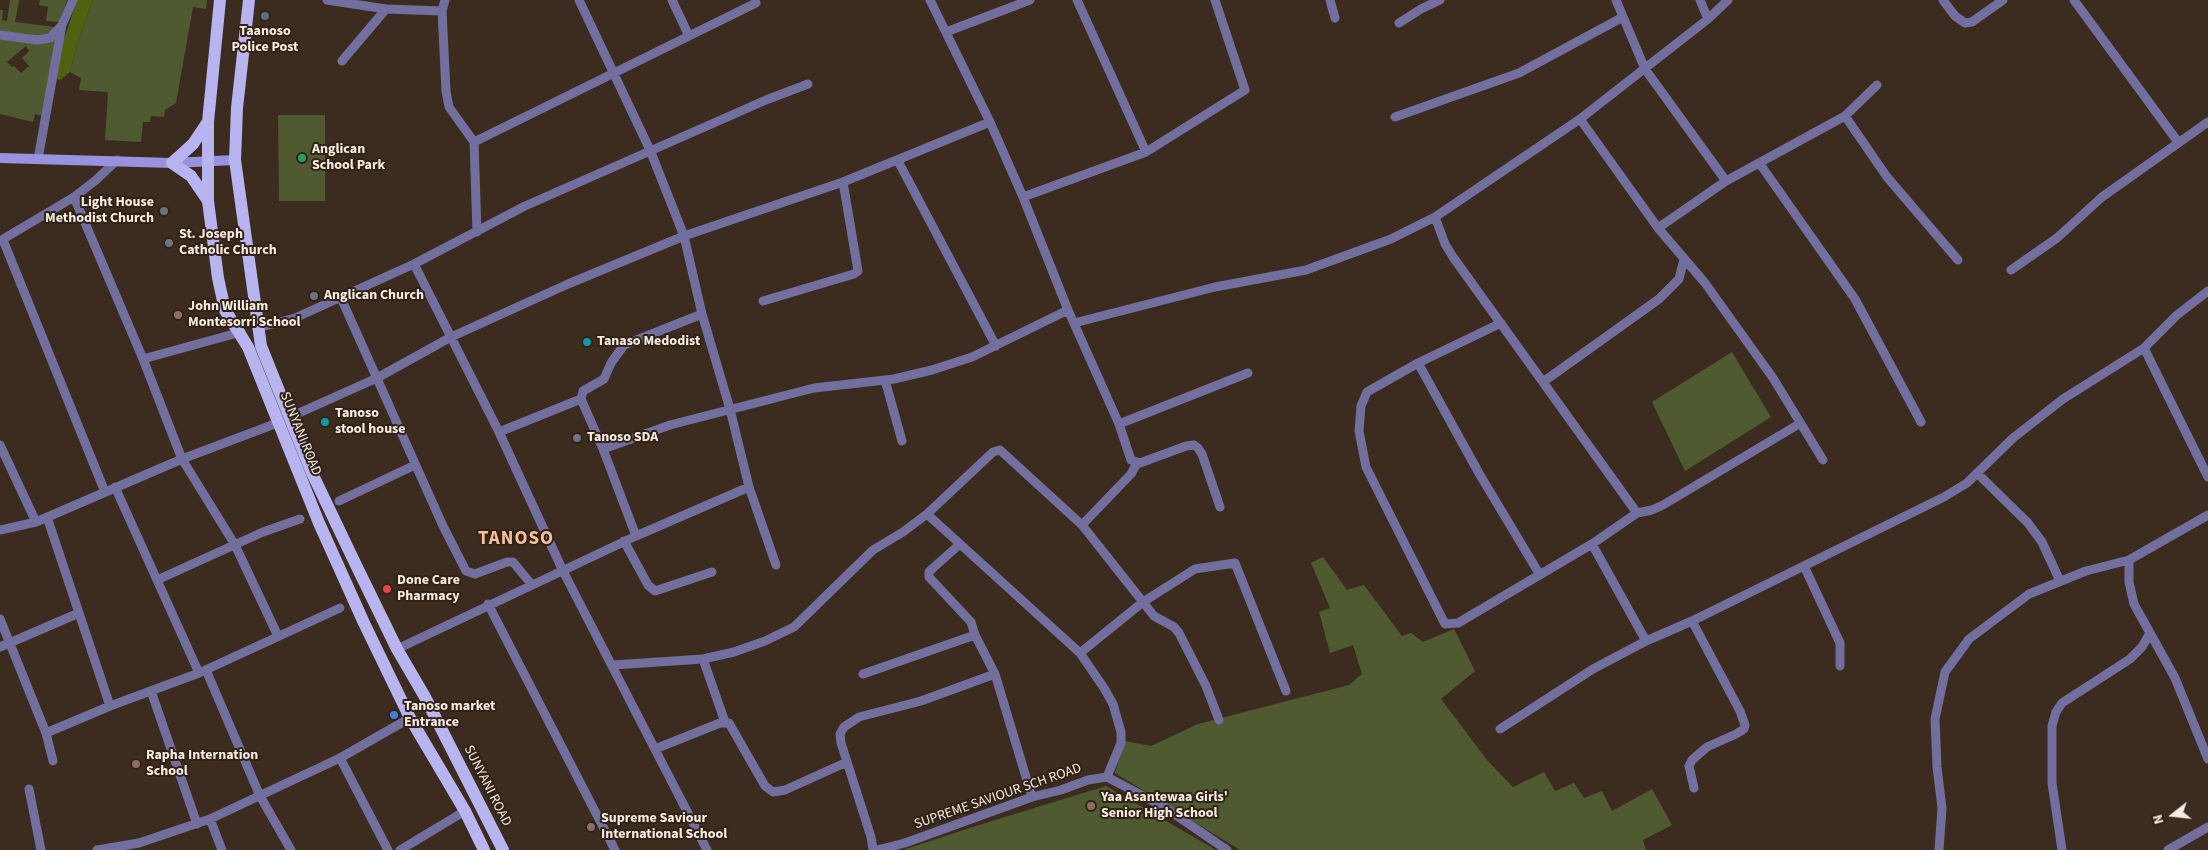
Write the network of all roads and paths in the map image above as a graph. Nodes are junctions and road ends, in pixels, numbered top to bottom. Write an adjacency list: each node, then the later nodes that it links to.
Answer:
1 (73, 0): 27 (street)
2 (220, 0): 39 (main road, SUNYANI ROAD)
3 (249, 0): 50 (main road, SUNYANI ROAD)
4 (445, 0): 22 (street)
5 (579, 0): 33 (street)
6 (672, 0): 30 (street)
7 (930, 0): 28 (street)
8 (1030, 0): 28 (street)
9 (1077, 0): 45 (street)
10 (1215, 0): 45 (street)
11 (1330, 0): 23 (street)
12 (1440, 0): 26 (street)
13 (1616, 0): 24 (street)
14 (1700, 0): 25 (street)
15 (1728, 0): 25 (street)
16 (1944, 0): 17 (street)
17 (2003, 0)
18 (2074, 0): 43 (street)
19 (331, 1): 21 (street)
20 (756, 3): 30 (street)
21 (386, 9): 22 (street); 31 (street)
22 (442, 11): 42 (street)
23 (1335, 18)
24 (1623, 18): 32 (street); 37 (street)
25 (1708, 19): 32 (street)
26 (1399, 23)
27 (62, 25): 29 (street); 47 (street)
28 (946, 32): 40 (street)
29 (0, 35)
30 (689, 36): 33 (street)
31 (342, 61)
32 (1645, 69): 38 (street); 54 (street)
33 (613, 75): 42 (street); 44 (street)
34 (808, 84): 44 (street)
35 (1877, 85): 36 (street)
36 (1844, 116): 53 (street); 65 (street)
37 (1395, 117)
38 (1580, 120): 59 (street); 60 (street)
39 (208, 122): 49 (main road, SUNYANI ROAD); 52 (main road)
40 (990, 122): 51 (street); 57 (street)
41 (2208, 122): 43 (street)
42 (474, 142): 61 (street)
43 (2178, 142): 67 (street)
44 (650, 150): 61 (street); 62 (street)
45 (1146, 152): 57 (street)
46 (0, 158): 47 (street)
47 (38, 159): 48 (street)
48 (117, 160): 52 (street); 56 (street)
49 (207, 160): 50 (street); 52 (street); 58 (main road, SUNYANI ROAD)
50 (235, 160): 75 (main road, SUNYANI ROAD)
51 (898, 160): 55 (street); 78 (street)
52 (172, 163): 58 (main road)
53 (1760, 164): 54 (street); 89 (street)
54 (1726, 181): 60 (street)
55 (843, 182): 62 (street); 70 (street)
56 (74, 197): 63 (street); 80 (street)
57 (1023, 197): 71 (street)
58 (208, 202): 76 (main road, SUNYANI ROAD)
59 (1435, 217): 73 (street); 74 (street)
60 (1658, 228): 64 (street)
61 (477, 232): 66 (street)
62 (684, 236): 72 (street); 77 (street)
63 (2, 240): 104 (street)
64 (1684, 259): 85 (street); 91 (street)
65 (1958, 260)
66 (414, 264): 69 (street); 77 (street)
67 (2011, 270)
68 (2208, 291): 79 (street)
69 (340, 298): 75 (street); 83 (street)
70 (763, 301)
71 (1068, 310): 74 (street); 78 (street)
72 (702, 314): 86 (street); 87 (street)
73 (1501, 322): 81 (street); 85 (street)
74 (1074, 323): 90 (street)
75 (257, 328): 88 (main road, SUNYANI ROAD)
76 (241, 332): 80 (street); 88 (main road, SUNYANI ROAD)
77 (451, 338): 83 (street); 92 (street)
78 (996, 346): 84 (street)
79 (2144, 348): 100 (street); 101 (street)
80 (143, 359): 96 (street)
81 (1418, 364): 125 (street); 125 (street)
82 (1248, 373): 90 (street)
83 (377, 378): 88 (street); 98 (street)
84 (885, 380): 87 (street); 93 (street)
85 (1543, 382): 107 (street)
86 (581, 399): 92 (street); 95 (street)
87 (730, 409): 95 (street); 102 (street)
88 (285, 420): 96 (street); 140 (main road, SUNYANI ROAD); 151 (main road, SUNYANI ROAD)
89 (1921, 422)
90 (1119, 424): 99 (street)
91 (1799, 424): 97 (street); 107 (street)
92 (499, 432): 123 (street)
93 (902, 441)
94 (0, 447): 112 (street)
95 (603, 449): 115 (street)
96 (182, 459): 103 (street); 119 (street)
97 (1823, 460)
98 (415, 465): 105 (street); 128 (street)
99 (1134, 468): 106 (street); 113 (street)
100 (1977, 472): 122 (street); 127 (street)
101 (2208, 477)
102 (748, 487): 115 (street); 121 (street)
103 (115, 488): 104 (street); 126 (street)
104 (105, 492): 110 (street)
105 (339, 501)
106 (1220, 507)
107 (1637, 513): 118 (street)
108 (928, 514): 113 (street); 117 (street); 142 (street)
109 (2208, 515): 120 (street)
110 (47, 517): 112 (street); 132 (street)
111 (300, 519): 119 (street)
112 (36, 522): 114 (street)
113 (1082, 525): 129 (street)
114 (0, 530)
115 (636, 536): 116 (street)
116 (624, 542): 123 (street); 124 (street)
117 (960, 544): 136 (street); 141 (street)
118 (1592, 544): 125 (street); 138 (street)
119 (235, 545): 126 (street); 137 (street)
120 (2129, 560): 127 (street); 135 (street)
121 (776, 565)
122 (1804, 566): 134 (street); 144 (street)
123 (563, 571): 128 (street); 143 (street)
124 (712, 572)
125 (1540, 575)
126 (157, 580): 145 (street)
127 (2060, 581): 184 (street)
128 (532, 584): 130 (street)
129 (1143, 602): 141 (street); 149 (street); 152 (street)
130 (488, 604): 140 (street); 179 (street)
131 (340, 608): 137 (street)
132 (79, 613): 139 (street); 150 (street)
133 (0, 619): 139 (street)
134 (1692, 621): 138 (street); 162 (street)
135 (2150, 633): 158 (street); 185 (street)
136 (975, 635): 146 (street); 147 (street)
137 (278, 636): 145 (street)
138 (1646, 641): 154 (street)
139 (4, 646): 155 (street)
140 (397, 649): 178 (main road, SUNYANI ROAD)
141 (1080, 653): 161 (street)
142 (703, 659): 143 (street); 153 (street)
143 (613, 664): 156 (street)
144 (1840, 666)
145 (203, 671): 148 (street); 164 (street)
146 (863, 674)
147 (995, 674): 160 (street); 165 (street)
148 (151, 691): 150 (street); 168 (street)
149 (1286, 691)
150 (110, 706): 155 (street)
151 (410, 718): 157 (street); 166 (main road, SUNYANI ROAD)
152 (1219, 720)
153 (725, 722): 156 (street); 160 (street)
154 (1500, 729)
155 (46, 733): 159 (street)
156 (655, 748): 180 (street)
157 (340, 758): 164 (street); 175 (street)
158 (2208, 759)
159 (53, 761)
160 (847, 762): 181 (street)
161 (1107, 777): 165 (street, SUPREME SAVIOUR SCH ROAD); 183 (street)
162 (1694, 788)
163 (29, 789): 171 (street)
164 (260, 796): 167 (street); 174 (street)
165 (1032, 797): 182 (street, SUPREME SAVIOUR SCH ROAD)
166 (465, 812): 176 (street); 177 (main road, SUNYANI ROAD)
167 (210, 819): 168 (street); 173 (street)
168 (197, 824): 170 (street)
169 (2208, 827): 186 (street)
170 (141, 846): 172 (street)
171 (41, 850)
172 (97, 850)
173 (222, 850)
174 (291, 850)
175 (388, 850)
176 (400, 850)
177 (484, 850)
178 (502, 850)
179 (615, 850)
180 (707, 850)
181 (873, 850)
182 (877, 850)
183 (1227, 850)
184 (1939, 850)
185 (2062, 850)
186 (2168, 850)

